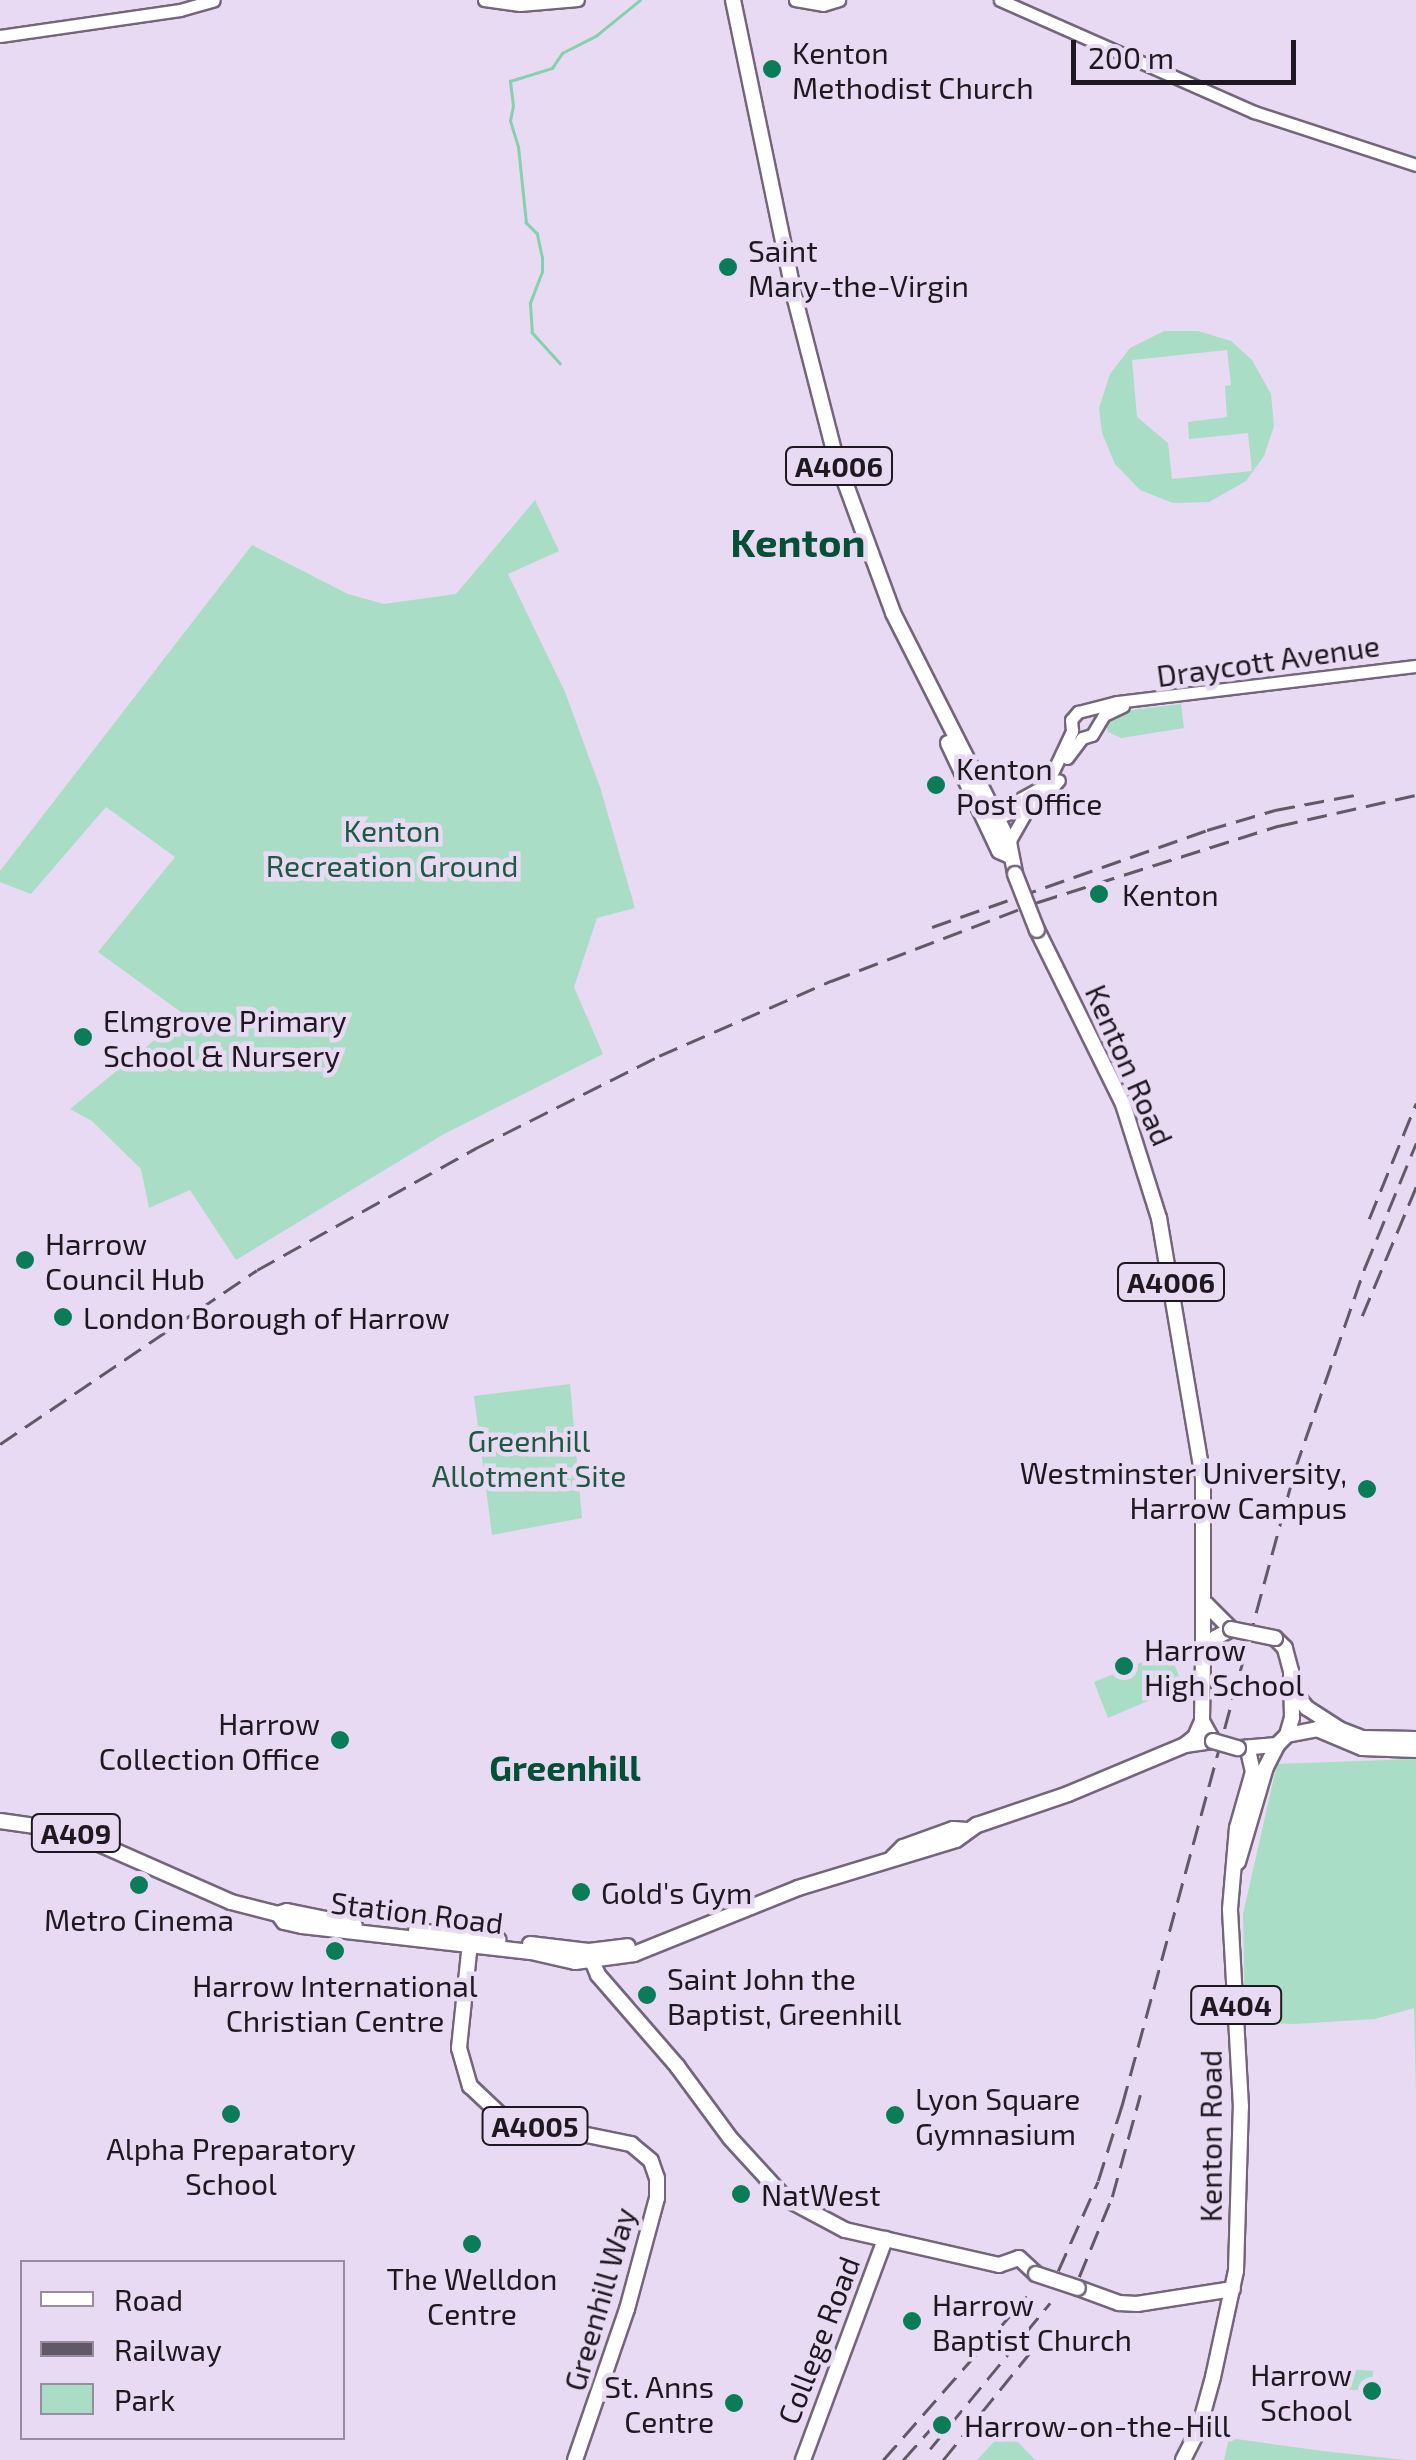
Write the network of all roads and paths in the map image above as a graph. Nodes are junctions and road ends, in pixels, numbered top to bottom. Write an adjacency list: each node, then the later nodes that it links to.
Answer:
1 (214, 0): 8 (street)
2 (484, 0): 3 (street)
3 (578, 0)
4 (733, 0): 14 (main road, Kenton Road / A4006)
5 (795, 0): 6 (street)
6 (839, 0)
7 (1000, 0): 9 (street)
8 (0, 36)
9 (1416, 165)
10 (1416, 666): 11 (street, Draycott Avenue)
11 (1093, 717): 12 (street, Draycott Avenue); 12 (street, Draycott Avenue)
12 (1076, 734): 13 (street); 14 (street)
13 (1028, 807): 14 (street); 15 (street)
14 (991, 819): 15 (main road, Kenton Road / A4006)
15 (1008, 848): 16 (main road, Kenton Road / A4006, bridge)
16 (1206, 1604): 17 (main road); 18 (main road, Kenton Road / A4006)
17 (1232, 1629): 18 (main road); 19 (main road, bridge)
18 (1204, 1654): 20 (main road)
19 (1293, 1690): 21 (main road); 22 (main road)
20 (1202, 1721): 23 (main road); 24 (main road)
21 (1416, 1738)
22 (1282, 1740): 25 (main road); 26 (main road); 28 (main road, Kenton Road / A404)
23 (1212, 1741): 24 (main road, A409); 25 (main road, bridge)
24 (1184, 1745): 30 (main road, A409)
25 (1243, 1749): 28 (main road, Kenton Road / A404)
26 (1416, 1750)
27 (0, 1821): 29 (main road, Station Road / A409)
28 (1235, 1864): 32 (main road, Kenton Road / A404)
29 (475, 1943): 30 (main road, Station Road / A409); 34 (main road, Greenhill Way / A4005)
30 (590, 1956): 31 (main road)
31 (885, 2239): 32 (main road, bridge); 33 (main road, College Road)
32 (1233, 2289): 35 (main road, A404)
33 (803, 2459)
34 (575, 2460)
35 (1183, 2460)

